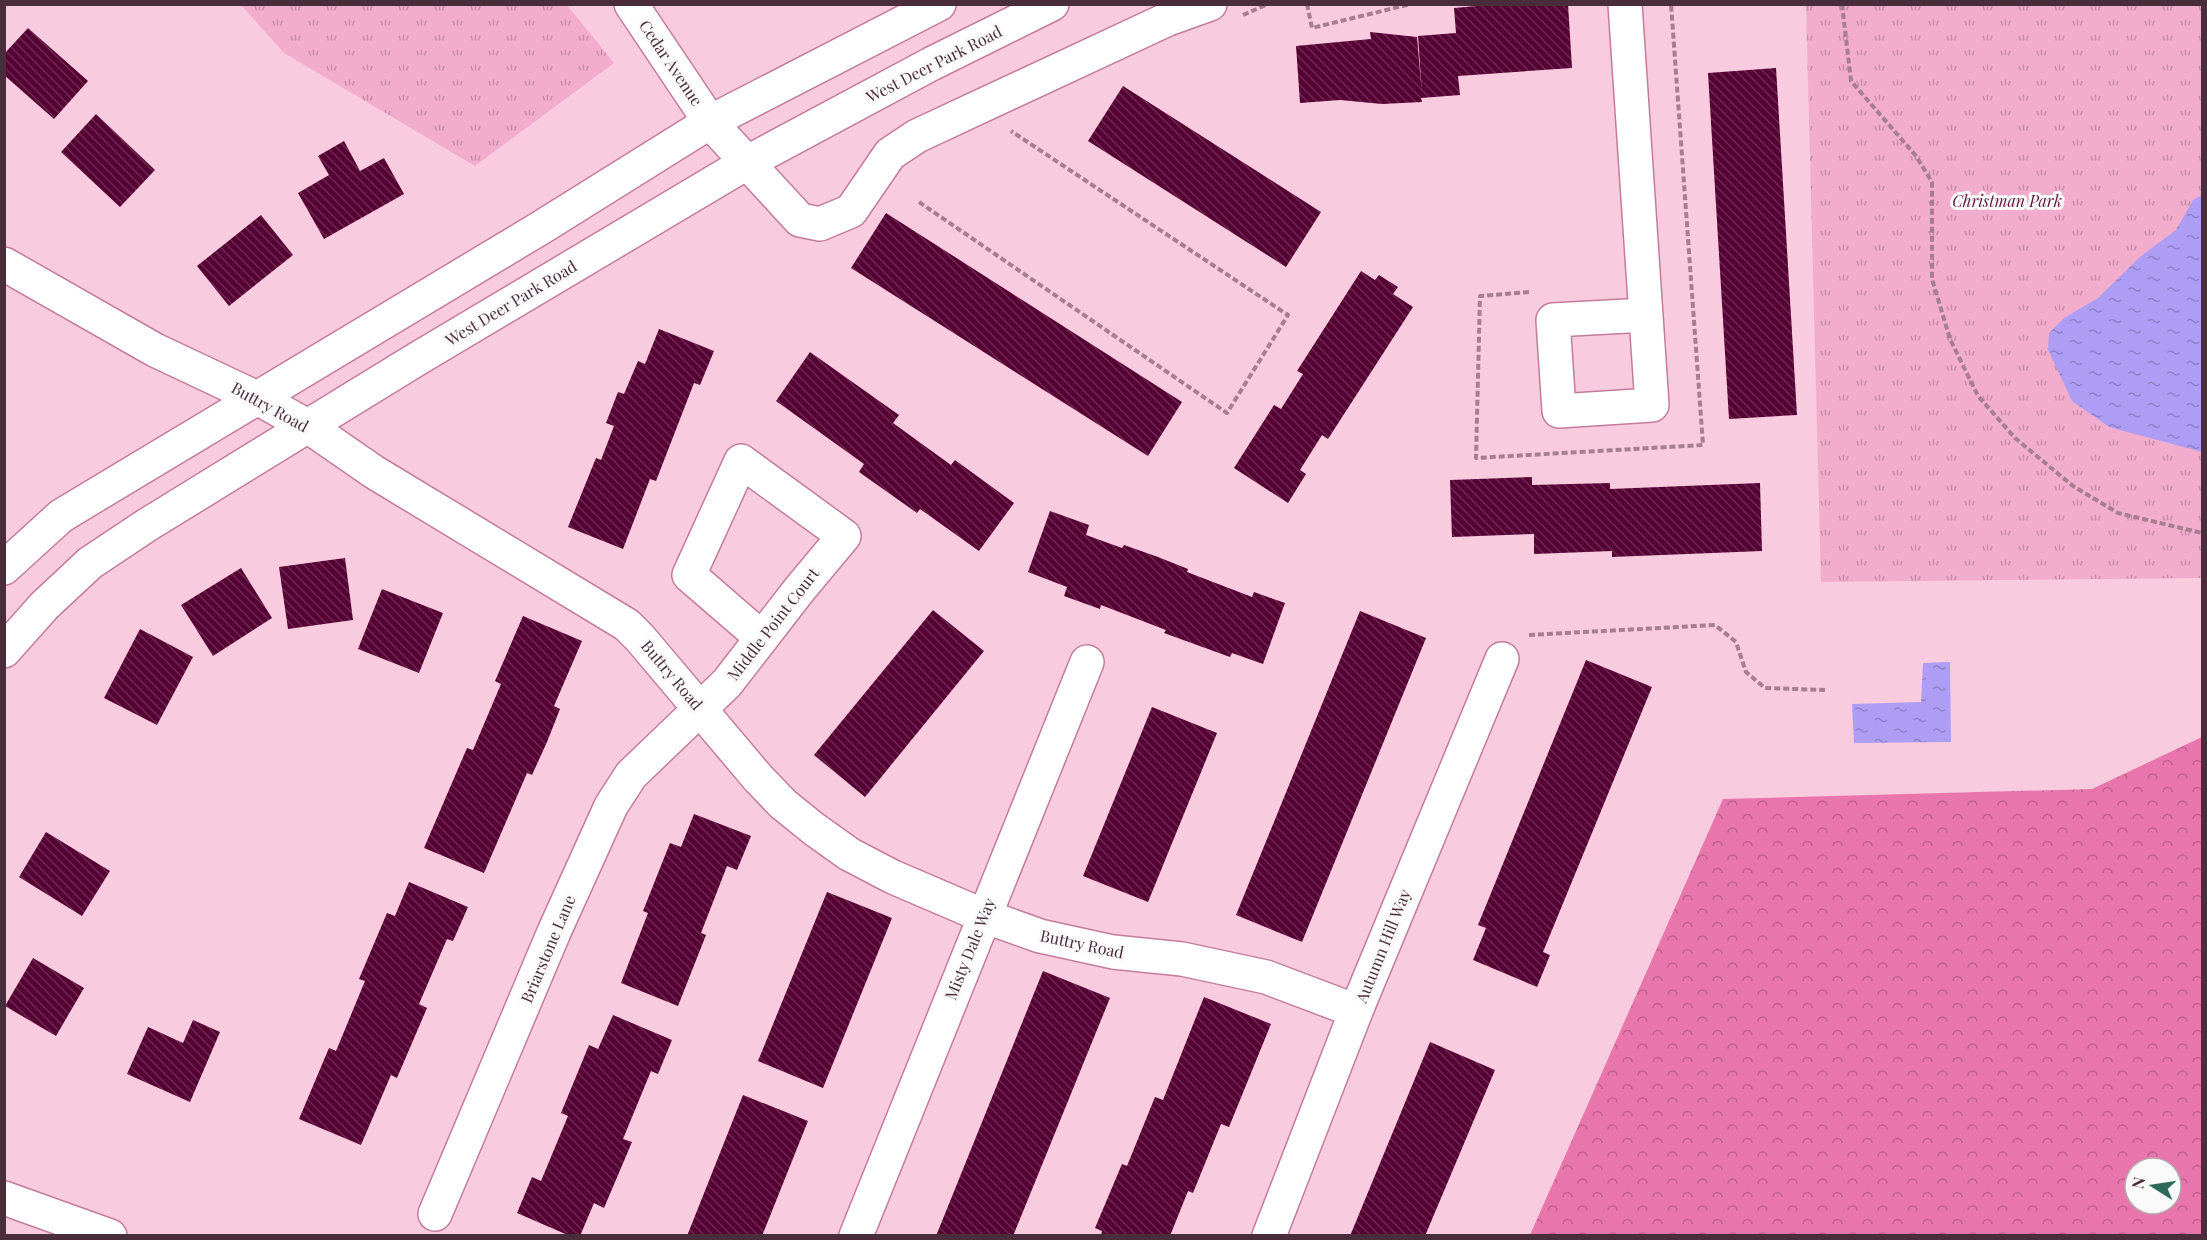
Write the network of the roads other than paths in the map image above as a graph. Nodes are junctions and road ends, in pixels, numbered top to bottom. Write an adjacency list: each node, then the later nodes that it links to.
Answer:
1 (632, 4): 6 (street, Cedar Avenue)
2 (939, 4): 6 (street)
3 (1052, 4): 7 (street, West Deer Park Road)
4 (1625, 4): 9 (street)
5 (1222, 12): 7 (street, Cedar Avenue)
6 (710, 122): 7 (street, Cedar Avenue); 10 (street)
7 (748, 162): 11 (street, West Deer Park Road)
8 (4, 264): 10 (street, Buttry Road)
9 (1646, 315)
10 (259, 399): 11 (street, Buttry Road); 12 (street)
11 (309, 427): 14 (street, West Deer Park Road); 17 (street, Buttry Road)
12 (4, 568)
13 (762, 638): 13 (street, Middle Point Court); 17 (street, Middle Point Court)
14 (4, 651)
15 (1502, 659): 19 (street, Autumn Hill Way)
16 (1087, 662): 18 (street, Misty Dale Way)
17 (699, 708): 18 (street, Buttry Road); 21 (street, Briarstone Lane)
18 (984, 916): 19 (street, Buttry Road); 23 (street, Misty Dale Way)
19 (1356, 1011): 24 (street, Autumn Hill Way)
20 (4, 1198): 22 (street)
21 (435, 1214)
22 (110, 1236)
23 (856, 1236)
24 (1269, 1236)

